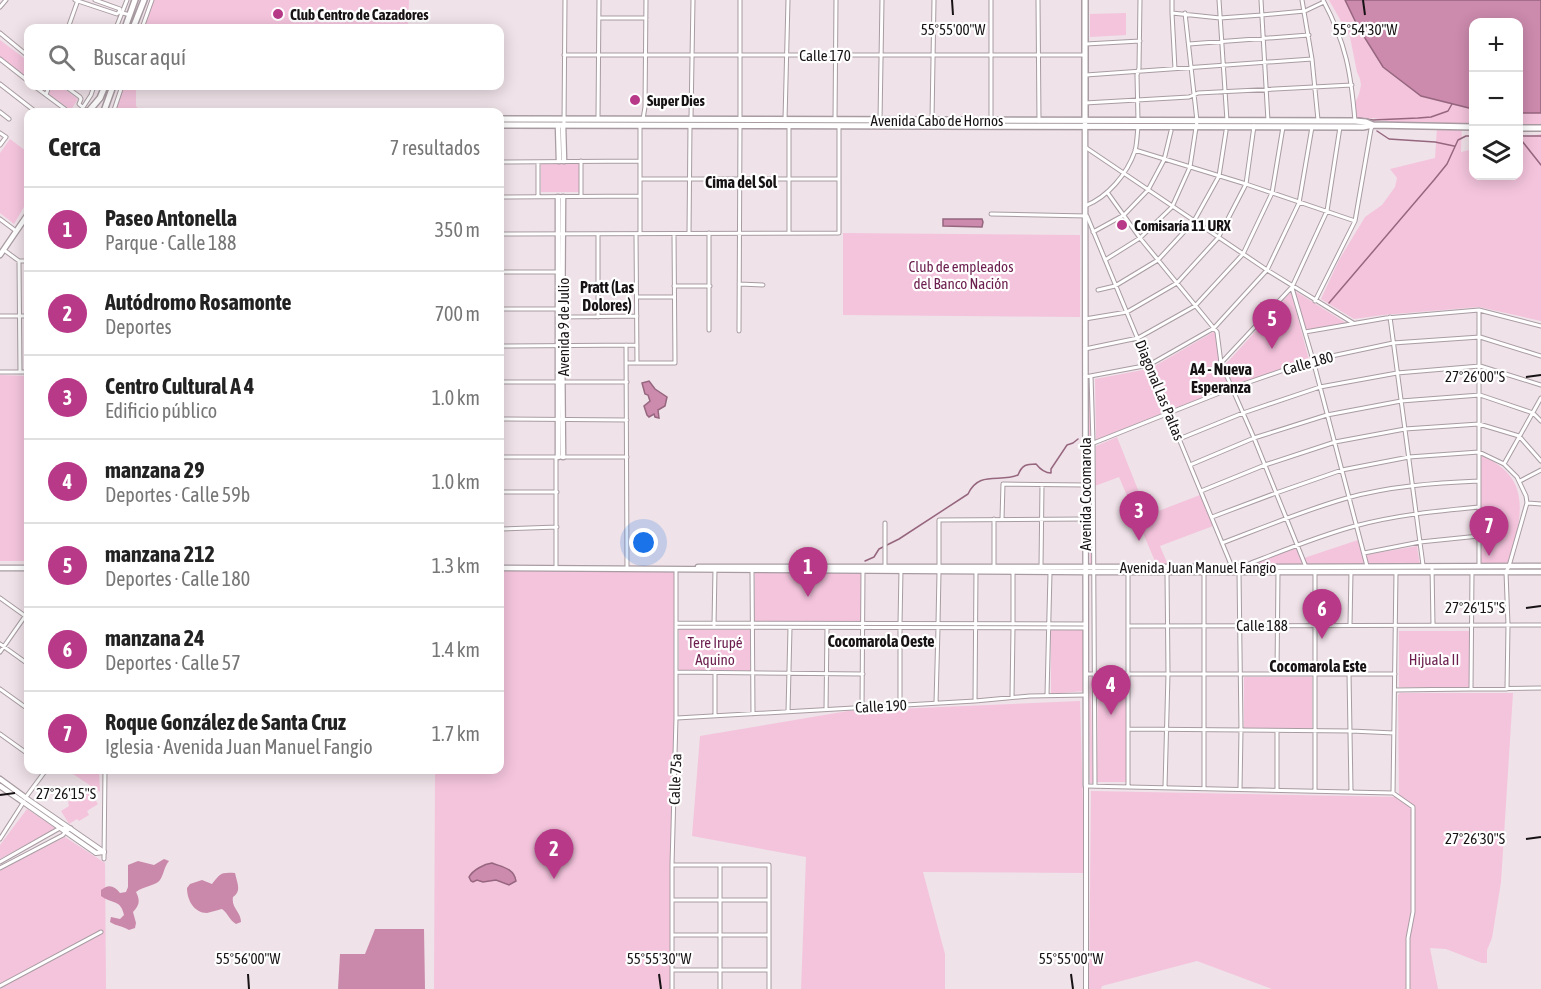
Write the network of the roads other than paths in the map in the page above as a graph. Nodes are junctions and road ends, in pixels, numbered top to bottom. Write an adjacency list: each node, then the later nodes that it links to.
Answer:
1 (6, 0): 26 (street)
2 (77, 0): 28 (street); 36 (street)
3 (95, 0): 28 (street)
4 (127, 0): 28 (street)
5 (135, 0): 31 (main road)
6 (144, 0): 39 (main road)
7 (152, 0): 40 (street)
8 (565, 0): 49 (street)
9 (599, 0): 33 (street)
10 (646, 0): 34 (street)
11 (693, 0): 52 (street)
12 (740, 0): 53 (street)
13 (788, 0): 54 (street)
14 (836, 0): 55 (street)
15 (882, 0): 56 (street)
16 (934, 0): 57 (street)
17 (991, 0): 58 (street)
18 (1038, 0): 60 (street)
19 (1085, 0): 46 (main road, Avenida Cocomarola)
20 (1140, 0): 44 (street)
21 (1172, 0): 29 (street)
22 (1219, 0): 35 (street)
23 (1261, 0): 32 (street)
24 (1302, 0): 27 (street)
25 (1323, 1): 27 (street); 71 (street)
26 (0, 7)
27 (1305, 11): 32 (street); 42 (street)
28 (121, 12): 31 (street); 37 (street)
29 (1172, 13): 30 (street); 66 (street)
30 (1185, 14): 35 (street); 47 (street)
31 (130, 15): 38 (main road)
32 (1262, 15): 35 (street); 43 (street)
33 (599, 18): 34 (street); 50 (street)
34 (646, 18): 51 (street)
35 (1220, 18): 45 (street)
36 (69, 24)
37 (117, 24)
38 (127, 24)
39 (135, 24)
40 (143, 24)
41 (0, 33): 48 (street)
42 (1309, 35): 43 (street); 62 (street)
43 (1263, 38): 45 (street); 63 (street)
44 (1140, 41): 46 (street); 67 (street)
45 (1222, 41): 47 (street); 64 (street)
46 (1086, 44): 59 (main road, Avenida Cocomarola)
47 (1190, 44): 65 (street)
48 (24, 53)
49 (564, 55): 50 (street, Calle 170); 108 (street)
50 (598, 55): 51 (street, Calle 170); 96 (street)
51 (646, 55): 52 (street, Calle 170); 105 (street)
52 (692, 55): 53 (street, Calle 170); 106 (street)
53 (740, 55): 54 (street, Calle 170); 107 (street)
54 (787, 55): 55 (street, Calle 170); 97 (street)
55 (835, 55): 56 (street, Calle 170); 98 (street)
56 (881, 55): 57 (street, Calle 170); 99 (street)
57 (933, 55): 58 (street, Calle 170); 100 (street)
58 (991, 55): 60 (street, Calle 170); 109 (street)
59 (1086, 55): 60 (street, Calle 170); 68 (main road, Avenida Cocomarola)
60 (1039, 56): 101 (street)
61 (0, 59): 69 (street)
62 (1312, 59): 63 (street); 72 (street)
63 (1264, 63): 64 (street); 80 (street)
64 (1224, 66): 65 (street); 81 (street)
65 (1192, 68): 66 (street); 83 (street)
66 (1175, 69): 67 (street)
67 (1138, 72): 68 (street); 84 (street)
68 (1086, 75): 85 (main road, Avenida Cocomarola)
69 (24, 78)
70 (0, 85): 87 (street)
71 (1352, 85): 72 (street); 104 (street)
72 (1315, 87): 80 (street); 114 (street)
73 (39, 90): 82 (street)
74 (48, 90): 82 (street)
75 (70, 90): 89 (street)
76 (93, 90): 89 (street)
77 (103, 90): 86 (main road)
78 (112, 90): 91 (main road)
79 (121, 90): 92 (street)
80 (1266, 90): 81 (street); 103 (street)
81 (1226, 92): 83 (street); 102 (street)
82 (46, 95): 88 (street)
83 (1194, 95): 84 (street); 112 (street)
84 (1138, 101): 85 (street); 111 (street)
85 (1085, 103): 110 (main road, Avenida Cocomarola)
86 (93, 106): 90 (main road)
87 (31, 108)
88 (64, 108)
89 (83, 108)
90 (101, 108)
91 (107, 108)
92 (115, 108)
93 (0, 112): 94 (street)
94 (9, 119)
95 (504, 119): 108 (main road, Avenida Cabo de Hornos)
96 (598, 119): 105 (main road, Avenida Cabo de Hornos); 108 (main road, Avenida Cabo de Hornos)
97 (785, 120): 98 (main road, Avenida Cabo de Hornos); 107 (main road, Avenida Cabo de Hornos)
98 (833, 120): 99 (main road, Avenida Cabo de Hornos); 118 (street)
99 (880, 120): 100 (main road, Avenida Cabo de Hornos)
100 (932, 120): 109 (main road, Avenida Cabo de Hornos)
101 (1039, 121): 109 (main road, Avenida Cabo de Hornos); 110 (main road, Avenida Cabo de Hornos)
102 (1227, 121): 112 (main road, Avenida Cabo de Hornos); 113 (main road, Avenida Cabo de Hornos)
103 (1268, 121): 113 (main road, Avenida Cabo de Hornos); 114 (main road, Avenida Cabo de Hornos)
104 (1355, 121): 114 (main road, Avenida Cabo de Hornos); 116 (main road, Avenida Cabo de Hornos)
105 (641, 122): 106 (main road, Avenida Cabo de Hornos); 108 (main road, Avenida Cabo de Hornos); 133 (street)
106 (690, 122): 107 (main road, Avenida Cabo de Hornos); 140 (street)
107 (740, 123): 117 (main road, Avenida Cabo de Hornos); 141 (street)
108 (563, 124): 115 (main road, Avenida Cabo de Hornos); 131 (main road)
109 (991, 124): 110 (main road, Avenida Cabo de Hornos); 118 (main road, Avenida Cabo de Hornos)
110 (1085, 124): 111 (main road, Avenida Cabo de Hornos); 128 (main road, Avenida Cocomarola)
111 (1138, 124): 112 (main road, Avenida Cabo de Hornos); 129 (street)
112 (1197, 124): 113 (main road, Avenida Cabo de Hornos); 136 (street)
113 (1255, 124): 119 (main road, Avenida Cabo de Hornos); 144 (street)
114 (1314, 124): 119 (main road, Avenida Cabo de Hornos); 120 (main road, Avenida Cabo de Hornos); 153 (street)
115 (504, 125)
116 (1373, 125): 120 (main road, Avenida Cabo de Hornos); 121 (main road, Avenida Cabo de Hornos); 163 (street)
117 (789, 126): 118 (main road, Avenida Cabo de Hornos); 142 (street)
118 (839, 126): 143 (street)
119 (1283, 127): 147 (street)
120 (1340, 127): 156 (street)
121 (1469, 127)
122 (1523, 128): 123 (main road)
123 (1541, 128)
124 (1226, 130): 138 (street)
125 (1171, 131): 130 (street)
126 (0, 133): 127 (street)
127 (0, 145)
128 (1085, 147): 137 (street); 154 (main road, Avenida Cocomarola)
129 (1135, 150): 130 (street); 137 (street)
130 (1164, 160): 136 (street); 145 (street)
131 (561, 161): 132 (street); 135 (street)
132 (581, 161): 133 (street); 148 (street)
133 (640, 161): 139 (street)
134 (504, 162): 135 (street)
135 (538, 162): 151 (street)
136 (1190, 167): 138 (street); 155 (street)
137 (1124, 174): 145 (street); 146 (street)
138 (1220, 176): 144 (street); 162 (street)
139 (640, 179): 140 (street); 149 (street)
140 (690, 180): 141 (street); 166 (street)
141 (740, 180): 142 (street); 167 (street)
142 (790, 180): 143 (street); 168 (street)
143 (839, 180): 168 (street)
144 (1246, 184): 147 (street); 176 (street)
145 (1149, 190): 155 (street); 159 (street)
146 (1107, 192): 154 (street); 159 (street)
147 (1272, 193): 153 (street); 178 (street)
148 (581, 196): 149 (street); 152 (street)
149 (640, 196): 172 (street)
150 (504, 197): 151 (street)
151 (538, 197): 152 (street)
152 (561, 197): 170 (main road, Avenida 9 de Julio)
153 (1299, 202): 156 (street); 184 (street)
154 (1085, 206): 158 (main road, Avenida Cocomarola)
155 (1172, 207): 162 (street); 175 (street)
156 (1327, 211): 163 (street); 193 (street)
157 (991, 214): 158 (street)
158 (1085, 214): 165 (street, Diagonal Las Paltas); 210 (main road, Avenida Cocomarola)
159 (1124, 215): 165 (street); 175 (street)
160 (0, 219): 164 (street)
161 (24, 220): 164 (main road)
162 (1194, 221): 176 (street); 181 (street)
163 (1355, 221): 197 (street)
164 (16, 231): 177 (main road)
165 (1093, 232): 180 (street, Diagonal Las Paltas)
166 (689, 233): 173 (street); 174 (street)
167 (740, 233): 168 (street); 174 (street); 188 (street)
168 (789, 233)
169 (504, 234): 170 (street)
170 (561, 234): 171 (street); 186 (main road, Avenida 9 de Julio)
171 (598, 234): 172 (street); 208 (street)
172 (638, 234): 173 (street); 195 (street)
173 (674, 234): 190 (street)
174 (709, 234): 191 (street)
175 (1140, 238): 180 (street); 181 (street)
176 (1218, 238): 178 (street); 187 (street)
177 (4, 250): 179 (main road); 182 (street)
178 (1243, 254): 184 (street); 198 (street)
179 (0, 255)
180 (1105, 260): 192 (street, Diagonal Las Paltas)
181 (1158, 260): 187 (street); 192 (street)
182 (19, 261): 183 (street); 204 (street)
183 (24, 261)
184 (1267, 270): 193 (street); 213 (street)
185 (504, 272): 186 (street)
186 (561, 272): 200 (main road, Avenida 9 de Julio); 207 (main road, Avenida 9 de Julio)
187 (1177, 283): 198 (street); 202 (street)
188 (739, 284): 189 (street); 215 (street)
189 (763, 285)
190 (674, 286): 191 (street); 196 (street)
191 (710, 286): 214 (street)
192 (1116, 286): 194 (street); 202 (street, Diagonal Las Paltas)
193 (1292, 287): 197 (street); 216 (street); 229 (street)
194 (1098, 290)
195 (637, 297): 196 (street); 206 (street)
196 (675, 297): 228 (street)
197 (1315, 301): 211 (street)
198 (1195, 306): 213 (street); 218 (street)
199 (504, 309): 200 (street)
200 (558, 309): 223 (main road, Avenida 9 de Julio)
201 (1479, 310): 209 (street); 212 (street); 217 (street)
202 (1127, 312): 210 (street); 218 (street, Diagonal Las Paltas)
203 (0, 316): 204 (street)
204 (20, 316): 205 (street); 233 (street)
205 (24, 316)
206 (637, 316): 208 (street); 221 (street)
207 (562, 317): 208 (street); 223 (main road, Avenida 9 de Julio)
208 (598, 317)
209 (1390, 318): 211 (street); 219 (street)
210 (1085, 319): 224 (main road, Avenida Cocomarola)
211 (1353, 324): 216 (street)
212 (1541, 326)
213 (1214, 328): 229 (street); 230 (street)
214 (709, 330)
215 (739, 331)
216 (1305, 332): 226 (street)
217 (1480, 337): 219 (street, Calle 180); 225 (street, Calle 180); 231 (street)
218 (1138, 338): 224 (street); 230 (street, Diagonal Las Paltas)
219 (1393, 343): 226 (street, Calle 180); 235 (street)
220 (626, 345): 221 (street); 223 (street); 227 (street)
221 (637, 345): 228 (street)
222 (504, 346): 223 (street)
223 (560, 346): 239 (main road, Avenida 9 de Julio)
224 (1085, 349): 236 (main road, Avenida Cocomarola)
225 (1541, 356)
226 (1313, 360): 241 (street); 242 (street, Calle 180)
227 (627, 363): 228 (street); 237 (street)
228 (637, 363)
229 (1221, 363): 242 (street)
230 (1149, 365): 236 (street); 246 (street, Diagonal Las Paltas)
231 (1480, 366): 235 (street); 240 (street); 243 (street)
232 (0, 372): 233 (street)
233 (20, 372): 234 (street)
234 (24, 372)
235 (1397, 373): 241 (street); 245 (street)
236 (1088, 377): 260 (street); 261 (main road, Avenida Cocomarola)
237 (627, 381): 239 (street); 252 (street)
238 (504, 382): 239 (street)
239 (560, 382): 251 (main road, Avenida 9 de Julio)
240 (1541, 385)
241 (1320, 387): 247 (street); 249 (street)
242 (1232, 388): 246 (street, Calle 180); 247 (street)
243 (1480, 395): 245 (street); 248 (street); 254 (street)
244 (1541, 398): 248 (street)
245 (1401, 401): 249 (street); 255 (street)
246 (1168, 412): 258 (street, Diagonal Las Paltas); 260 (street, Calle 180)
247 (1243, 413): 257 (street); 258 (street)
248 (1533, 413): 253 (street); 256 (street)
249 (1327, 415): 257 (street); 259 (street)
250 (504, 419): 251 (street)
251 (561, 419): 252 (street); 264 (main road, Avenida 9 de Julio)
252 (627, 420): 265 (street)
253 (1541, 421)
254 (1479, 424): 255 (street); 256 (street); 262 (street)
255 (1405, 429): 259 (street); 266 (street)
256 (1519, 436): 267 (street); 268 (street)
257 (1254, 438): 269 (street); 270 (street)
258 (1179, 439): 269 (street, Diagonal Las Paltas)
259 (1335, 442): 270 (street); 271 (street)
260 (1093, 443): 261 (street, Calle 180); 326 (street)
261 (1085, 446): 276 (main road, Avenida Cocomarola)
262 (1479, 453): 266 (street); 268 (street); 273 (street)
263 (504, 457): 264 (street)
264 (559, 457): 265 (street); 280 (street)
265 (627, 457): 314 (street)
266 (1409, 457): 271 (street); 277 (street)
267 (1541, 462)
268 (1504, 464): 274 (street)
269 (1190, 465): 278 (street, Diagonal Las Paltas)
270 (1265, 465): 278 (street); 281 (street)
271 (1342, 470): 281 (street); 282 (street)
272 (1541, 470): 274 (street)
273 (1479, 481): 277 (street); 285 (street)
274 (1520, 481): 283 (street)
275 (1042, 485): 276 (street); 290 (street); 291 (street)
276 (1085, 485): 292 (main road, Avenida Cocomarola)
277 (1412, 485): 282 (street); 286 (street)
278 (1201, 491): 287 (street, Diagonal Las Paltas)
279 (504, 492): 280 (street)
280 (557, 492): 295 (street)
281 (1276, 493): 287 (street); 288 (street)
282 (1349, 498): 288 (street); 294 (street)
283 (1527, 503): 284 (street); 303 (street)
284 (1541, 504)
285 (1479, 507): 286 (street); 297 (street)
286 (1416, 514): 294 (street); 298 (street)
287 (1212, 518): 299 (street, Diagonal Las Paltas)
288 (1286, 518): 299 (street); 300 (street)
289 (994, 519): 290 (street); 307 (street); 319 (street)
290 (1002, 519): 291 (street)
291 (1041, 519): 292 (street); 308 (street)
292 (1085, 519): 325 (main road, Avenida Cocomarola)
293 (885, 523): 306 (street)
294 (1356, 526): 300 (street); 301 (street)
295 (557, 527): 296 (street); 313 (street)
296 (504, 529)
297 (1479, 536): 298 (street); 302 (street)
298 (1420, 542): 301 (street); 322 (street)
299 (1222, 543): 320 (street, Diagonal Las Paltas)
300 (1297, 545): 309 (street); 321 (street)
301 (1364, 553): 310 (street)
302 (1479, 566): 303 (main road, Avenida Juan Manuel Fangio); 323 (main road, Avenida Juan Manuel Fangio)
303 (1509, 566): 304 (main road, Avenida Juan Manuel Fangio); 338 (street)
304 (1541, 566)
305 (0, 567): 311 (main road)
306 (885, 567): 318 (main road, Avenida Juan Manuel Fangio); 319 (main road, Avenida Juan Manuel Fangio)
307 (994, 567): 308 (main road, Avenida Juan Manuel Fangio); 319 (main road, Avenida Juan Manuel Fangio)
308 (1041, 567): 325 (main road, Avenida Juan Manuel Fangio)
309 (1306, 567): 310 (main road, Avenida Juan Manuel Fangio); 321 (main road, Avenida Juan Manuel Fangio)
310 (1367, 567): 322 (main road, Avenida Juan Manuel Fangio)
311 (24, 568)
312 (504, 568): 313 (main road, Avenida Juan Manuel Fangio)
313 (556, 568): 314 (main road, Avenida Juan Manuel Fangio)
314 (627, 568): 315 (main road, Avenida Juan Manuel Fangio)
315 (676, 568): 316 (main road, Avenida Juan Manuel Fangio); 343 (street, Calle 75a)
316 (715, 568): 317 (main road, Avenida Juan Manuel Fangio); 344 (street)
317 (752, 569): 318 (main road, Avenida Juan Manuel Fangio); 355 (street)
318 (863, 569): 324 (main road, Avenida Juan Manuel Fangio); 357 (street)
319 (939, 569): 324 (main road, Avenida Juan Manuel Fangio); 327 (main road, Avenida Juan Manuel Fangio); 359 (street)
320 (1233, 569): 321 (main road, Avenida Juan Manuel Fangio); 326 (main road, Avenida Juan Manuel Fangio); 332 (main road, Avenida Juan Manuel Fangio)
321 (1240, 569): 333 (main road, Avenida Juan Manuel Fangio); 347 (street)
322 (1424, 569): 323 (main road, Avenida Juan Manuel Fangio); 336 (main road, Avenida Juan Manuel Fangio)
323 (1432, 569): 337 (main road, Avenida Juan Manuel Fangio); 352 (street)
324 (901, 570): 358 (street)
325 (1085, 570): 326 (main road, Avenida Juan Manuel Fangio); 329 (main road, Avenida Juan Manuel Fangio); 363 (main road, Avenida Cocomarola)
326 (1094, 570): 330 (main road, Avenida Juan Manuel Fangio); 379 (street)
327 (976, 571): 328 (main road, Avenida Juan Manuel Fangio); 360 (street)
328 (1013, 571): 329 (main road, Avenida Juan Manuel Fangio); 361 (street)
329 (1050, 571): 362 (street)
330 (1128, 572): 331 (main road, Avenida Juan Manuel Fangio); 364 (street)
331 (1167, 572): 332 (main road, Avenida Juan Manuel Fangio); 345 (street)
332 (1204, 572): 346 (street)
333 (1278, 572): 334 (main road, Avenida Juan Manuel Fangio); 348 (street)
334 (1315, 572): 335 (main road, Avenida Juan Manuel Fangio); 349 (street)
335 (1352, 572): 336 (main road, Avenida Juan Manuel Fangio); 350 (street)
336 (1396, 572): 351 (street)
337 (1472, 572): 338 (main road, Avenida Juan Manuel Fangio); 365 (street)
338 (1506, 572): 339 (main road, Avenida Juan Manuel Fangio); 353 (street)
339 (1541, 572)
340 (0, 598): 341 (street)
341 (24, 613)
342 (24, 620): 368 (street)
343 (677, 625): 344 (street); 371 (street, Calle 75a)
344 (714, 625): 355 (street)
345 (1168, 625): 346 (street, Calle 188); 364 (street, Calle 188); 381 (street)
346 (1204, 625): 347 (street, Calle 188); 382 (street)
347 (1240, 625): 348 (street, Calle 188); 383 (street)
348 (1277, 625): 349 (street, Calle 188); 375 (street)
349 (1314, 625): 350 (street, Calle 188); 384 (street)
350 (1350, 625): 351 (street, Calle 188)
351 (1396, 625): 352 (street, Calle 188); 386 (street)
352 (1433, 625): 365 (street, Calle 188)
353 (1508, 625): 354 (street, Calle 188); 365 (street, Calle 188); 390 (street)
354 (1541, 625)
355 (753, 626): 356 (street); 366 (street); 373 (street)
356 (827, 626): 357 (street); 366 (street); 374 (street)
357 (864, 626): 358 (street); 377 (street)
358 (900, 626): 359 (street); 397 (street)
359 (938, 626): 360 (street); 396 (street)
360 (976, 626): 361 (street); 395 (street)
361 (1013, 626): 362 (street); 394 (street)
362 (1049, 626): 363 (street); 392 (street)
363 (1086, 626): 378 (main road, Avenida Cocomarola)
364 (1128, 626): 380 (street)
365 (1472, 626): 389 (street)
366 (790, 628): 376 (street)
367 (0, 644): 368 (street)
368 (4, 646): 369 (street); 370 (street)
369 (0, 652)
370 (24, 660)
371 (676, 672): 372 (street); 404 (street, Calle 75a)
372 (715, 673): 373 (street); 403 (street)
373 (752, 673): 376 (street); 402 (street)
374 (827, 673): 376 (street); 377 (street); 400 (street)
375 (1277, 673): 383 (street); 384 (street)
376 (789, 674): 401 (street)
377 (863, 674): 399 (street)
378 (1086, 674): 379 (street); 393 (main road, Avenida Cocomarola)
379 (1095, 674): 380 (street); 420 (street)
380 (1128, 674): 381 (street); 405 (street)
381 (1168, 674): 382 (street); 406 (street)
382 (1204, 674): 383 (street); 407 (street)
383 (1241, 674): 408 (street)
384 (1314, 674): 385 (street); 410 (street)
385 (1349, 674): 386 (street); 411 (street)
386 (1395, 674): 391 (street)
387 (1541, 688): 390 (street)
388 (0, 689): 398 (street)
389 (1471, 689): 390 (street); 391 (street)
390 (1507, 689)
391 (1395, 690): 412 (street)
392 (1047, 695): 393 (street, Calle 190); 394 (street, Calle 190)
393 (1086, 695): 419 (main road, Avenida Cocomarola)
394 (1012, 697): 395 (street, Calle 190)
395 (975, 701): 396 (street, Calle 190)
396 (936, 703): 397 (street, Calle 190)
397 (900, 705): 399 (street, Calle 190)
398 (24, 706)
399 (862, 708): 400 (street, Calle 190)
400 (826, 710): 401 (street, Calle 190)
401 (789, 712): 402 (street, Calle 190)
402 (753, 714): 403 (street, Calle 190)
403 (715, 716): 404 (street, Calle 190)
404 (676, 718): 439 (street, Calle 75a)
405 (1129, 729): 406 (street); 421 (street)
406 (1167, 729): 407 (street); 422 (street)
407 (1204, 730): 408 (street); 423 (street)
408 (1241, 730): 409 (street); 424 (street)
409 (1277, 731): 410 (street); 425 (street)
410 (1315, 731): 411 (street); 426 (street)
411 (1351, 731): 412 (street); 427 (street)
412 (1394, 733): 428 (street)
413 (0, 734): 414 (street)
414 (24, 751)
415 (43, 774): 429 (street)
416 (105, 774): 435 (street)
417 (0, 779): 429 (main road)
418 (0, 786): 429 (main road)
419 (1086, 786): 420 (street); 455 (street, Avenida Cocomarola)
420 (1095, 786): 421 (street)
421 (1128, 787): 422 (street)
422 (1165, 787): 423 (street)
423 (1204, 788): 424 (street)
424 (1240, 789): 425 (street)
425 (1277, 790): 426 (street)
426 (1315, 791): 427 (street)
427 (1351, 791): 428 (street)
428 (1394, 793): 456 (street)
429 (25, 800): 430 (street); 431 (street); 433 (street)
430 (60, 828): 431 (street); 432 (street); 437 (street)
431 (71, 828): 432 (street); 435 (street)
432 (65, 832): 435 (street); 440 (street)
433 (2, 833): 434 (street)
434 (0, 839)
435 (104, 852): 436 (street)
436 (104, 859)
437 (0, 862)
438 (720, 865): 439 (street); 442 (street); 443 (street)
439 (672, 866): 441 (street, Calle 75a)
440 (0, 868)
441 (672, 900): 442 (street); 445 (street, Calle 75a)
442 (720, 900): 443 (street); 446 (street)
443 (770, 900): 447 (street)
444 (100, 932): 451 (street)
445 (672, 935): 446 (street); 448 (street, Calle 75a)
446 (720, 935): 447 (street); 449 (street)
447 (770, 935): 450 (street)
448 (672, 970): 449 (street); 452 (street, Calle 75a)
449 (720, 970): 450 (street); 453 (street)
450 (769, 970): 454 (street)
451 (0, 986)
452 (672, 989)
453 (720, 989)
454 (770, 989)
455 (1086, 989)
456 (1408, 989)

